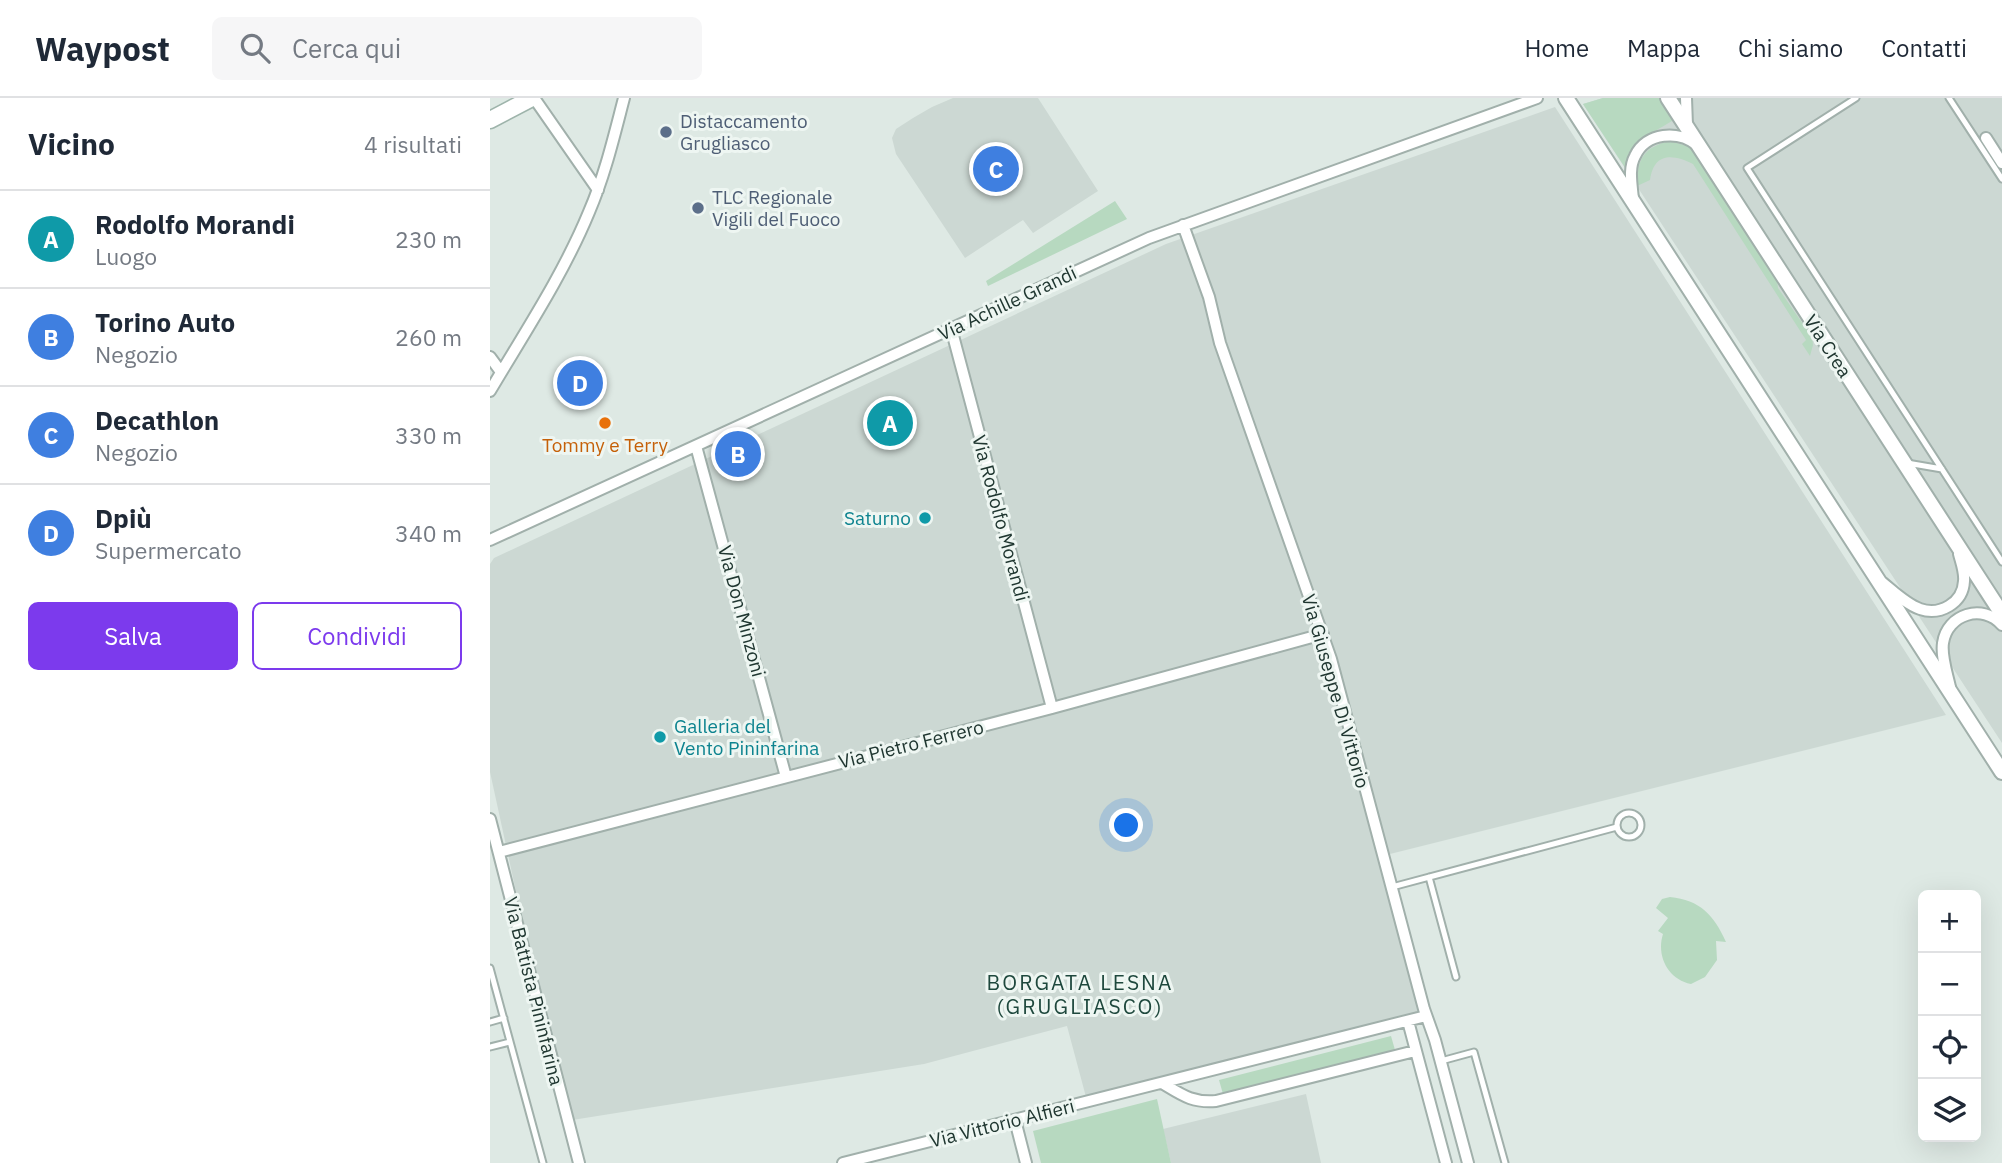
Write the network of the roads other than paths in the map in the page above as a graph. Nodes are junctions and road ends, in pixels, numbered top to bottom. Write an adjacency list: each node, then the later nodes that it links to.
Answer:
1 (533, 98): 9 (main road); 15 (street)
2 (624, 98): 15 (street)
3 (1537, 98): 17 (street, Via Achille Grandi)
4 (1566, 98): 16 (street, Via Crea)
5 (1668, 98): 10 (street, Via Crea)
6 (1686, 98): 10 (street)
7 (1856, 98): 24 (lane)
8 (1950, 98): 14 (lane)
9 (490, 120)
10 (1687, 127): 12 (street, Via Crea)
11 (1986, 138): 13 (street)
12 (1699, 147): 16 (street); 23 (street, Via Crea)
13 (2002, 163)
14 (2002, 179)
15 (598, 190): 20 (street)
16 (1634, 202): 28 (street, Via Crea)
17 (1183, 225): 18 (street, Via Achille Grandi); 31 (street, Via Giuseppe Di Vittorio)
18 (951, 328): 22 (street, Via Achille Grandi); 33 (street, Via Rodolfo Morandi)
19 (490, 357): 20 (street)
20 (501, 372): 21 (street)
21 (490, 391)
22 (696, 446): 25 (street, Via Achille Grandi); 35 (street, Via Don Minzoni)
23 (1904, 462): 24 (lane); 26 (street, Via Crea)
24 (1942, 468): 27 (lane)
25 (490, 540)
26 (1957, 545): 28 (street, Via Crea); 29 (street, Via Crea)
27 (2002, 562)
28 (1878, 580): 32 (street, Via Crea)
29 (2002, 614)
30 (2002, 625): 32 (street, Via Crea)
31 (1323, 634): 33 (street, Via Pietro Ferrero); 40 (street, Via Giuseppe Di Vittorio)
32 (1951, 694): 34 (street, Via Crea)
33 (1052, 708): 35 (street, Via Pietro Ferrero)
34 (2002, 772)
35 (786, 777): 38 (street, Via Pietro Ferrero)
36 (490, 819): 38 (street, Via Battista Pininfarina)
37 (1617, 827): 37 (lane); 39 (lane)
38 (499, 852): 55 (street, Via Battista Pininfarina)
39 (1429, 877): 40 (lane); 42 (lane)
40 (1392, 887): 43 (street, Via Giuseppe Di Vittorio)
41 (490, 968): 44 (lane)
42 (1456, 977)
43 (1426, 1016): 45 (street, Via Vittorio Alfieri); 50 (street, Via Giuseppe Di Vittorio)
44 (504, 1018): 46 (lane); 47 (lane)
45 (1408, 1021): 49 (street); 51 (street, Via Vittorio Alfieri)
46 (490, 1022)
47 (510, 1042): 48 (lane); 54 (lane)
48 (490, 1047)
49 (1415, 1051): 51 (street); 58 (street)
50 (1441, 1061): 59 (street, Via Giuseppe Di Vittorio); 60 (lane)
51 (1162, 1083): 52 (street, Via Vittorio Alfieri)
52 (1015, 1120): 53 (street, Via Vittorio Alfieri); 57 (street)
53 (876, 1159): 56 (street, Via Vittorio Alfieri)
54 (543, 1163)
55 (579, 1163)
56 (843, 1163)
57 (1026, 1163)
58 (1446, 1163)
59 (1468, 1163)
60 (1505, 1163)

